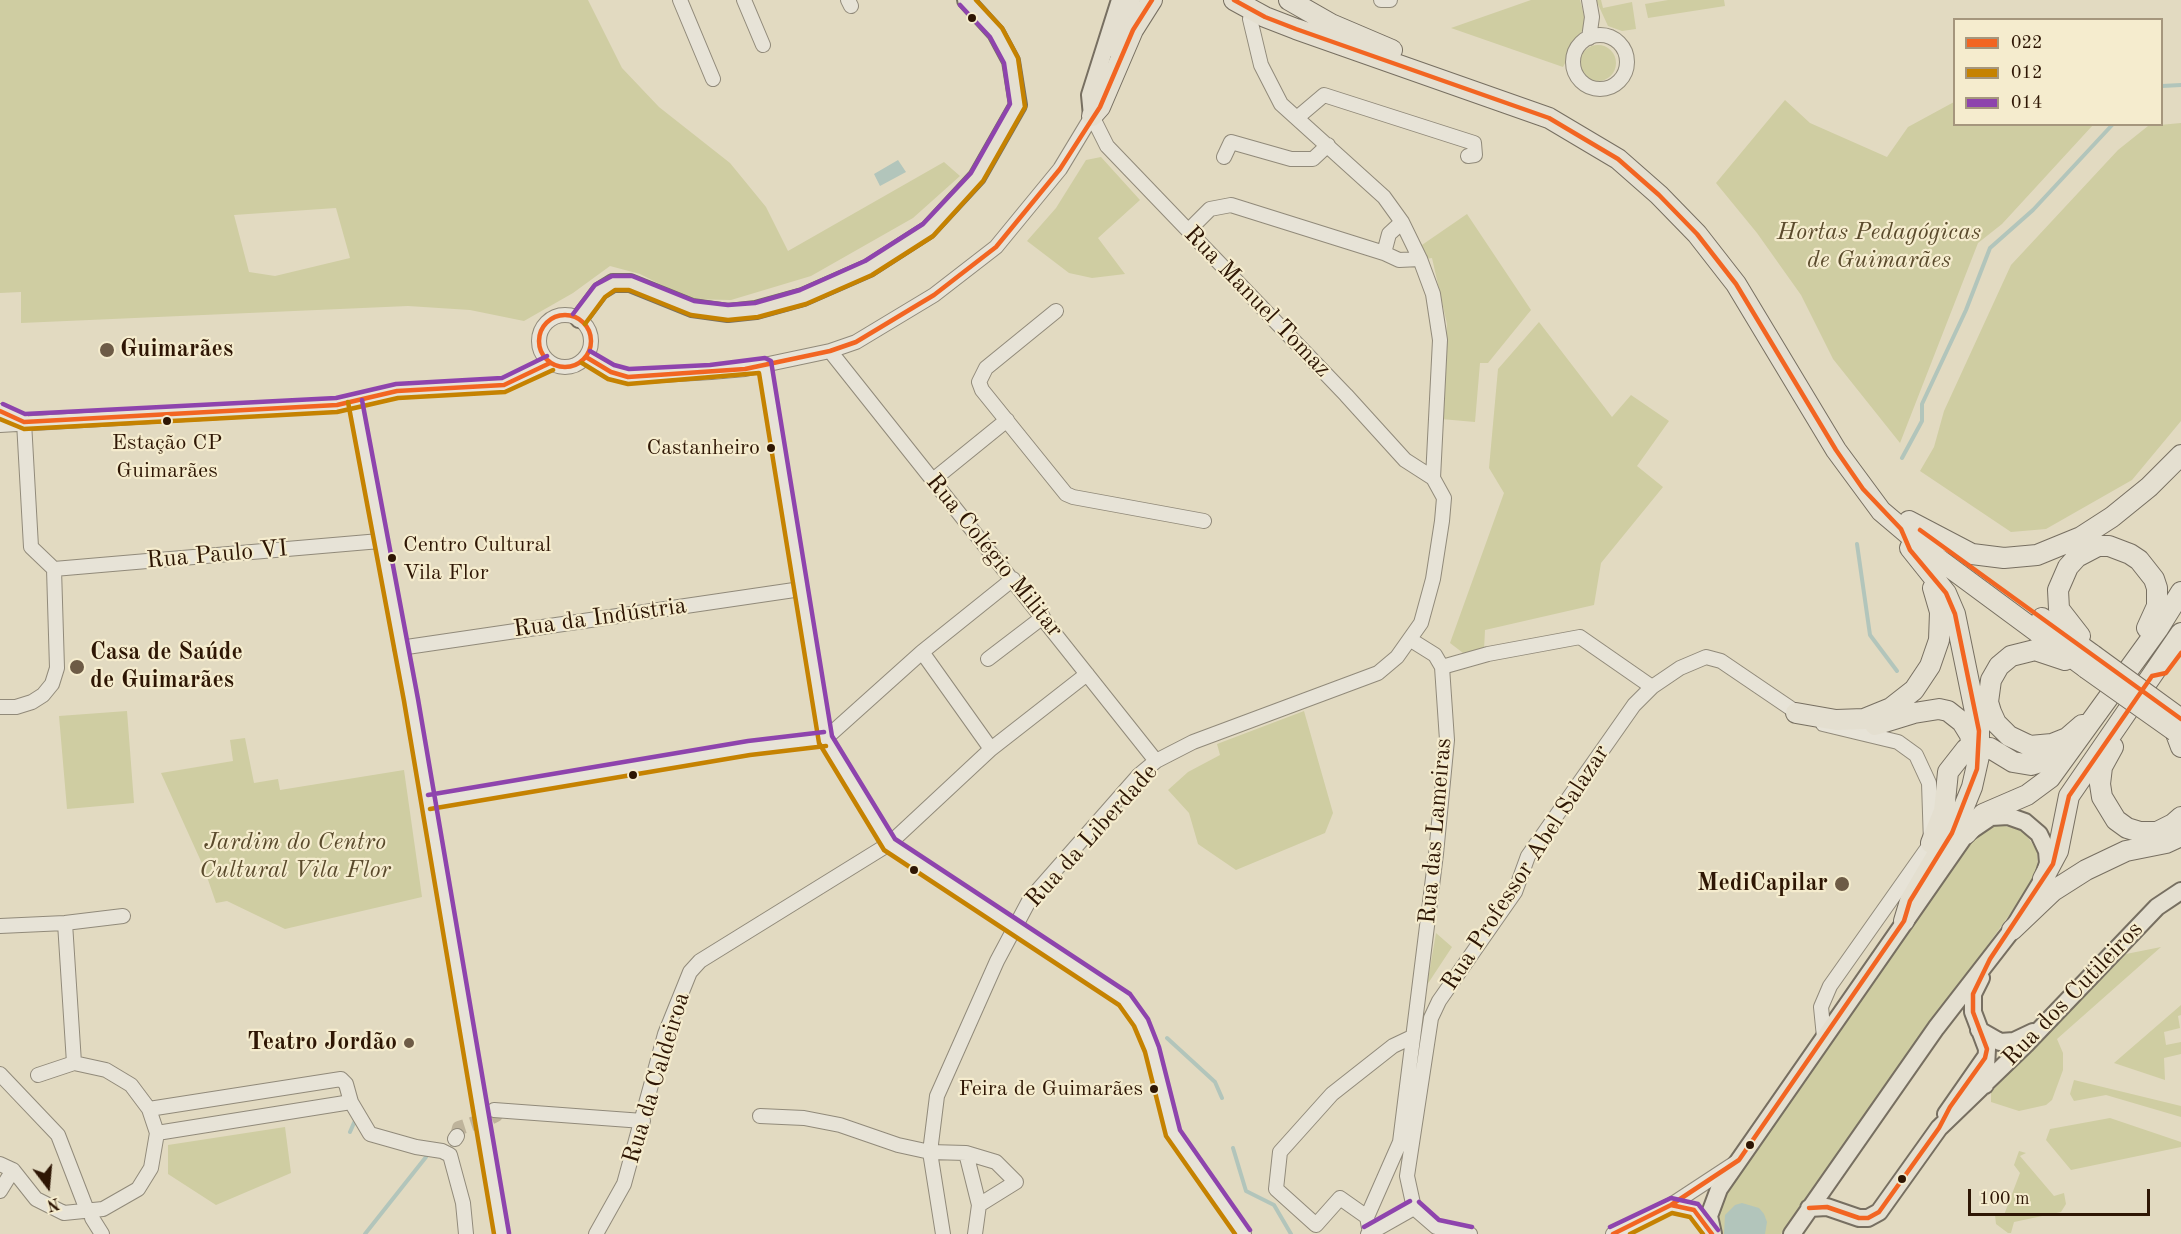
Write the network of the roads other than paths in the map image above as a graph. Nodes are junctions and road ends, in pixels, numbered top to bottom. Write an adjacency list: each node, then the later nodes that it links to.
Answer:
1 (680, 0): 19 (street)
2 (744, 0): 18 (street)
3 (966, 0): 30 (main road)
4 (1120, 0): 20 (main road)
5 (1132, 0): 20 (main road)
6 (1152, 0): 20 (highway)
7 (1234, 0): 15 (highway)
8 (1276, 0): 12 (main road)
9 (1381, 0): 10 (street)
10 (1390, 0)
11 (1589, 0): 14 (street)
12 (1294, 3): 44 (highway)
13 (1252, 9): 15 (highway); 21 (street)
14 (1592, 17): 16 (street); 17 (street)
15 (1296, 29): 44 (highway)
16 (1606, 36): 17 (street); 17 (street)
17 (1588, 38)
18 (763, 45)
19 (713, 79)
20 (1092, 116): 26 (street, Rua Manuel Tomaz); 31 (street)
21 (1298, 117): 22 (street); 24 (street)
22 (1328, 145): 23 (street); 25 (street)
23 (1224, 156)
24 (1468, 156)
25 (1402, 222): 27 (street); 28 (street)
26 (1189, 230): 27 (street); 41 (street, Rua Manuel Tomaz)
27 (1384, 253): 28 (street)
28 (1420, 259): 41 (street)
29 (1056, 311): 37 (street)
30 (579, 319): 32 (street); 33 (street)
31 (830, 351): 34 (street); 42 (street, Rua Colégio Militar)
32 (586, 357): 33 (street); 34 (street)
33 (550, 363): 35 (street)
34 (765, 365): 49 (street)
35 (355, 401): 38 (street); 45 (street)
36 (0, 411): 38 (street)
37 (1007, 420): 42 (street); 43 (street)
38 (24, 422): 39 (street); 47 (street)
39 (0, 425)
40 (2181, 455): 44 (highway)
41 (1433, 478): 53 (street, Rua da Liberdade)
42 (933, 480): 48 (street, Rua Colégio Militar)
43 (1204, 521)
44 (1905, 525): 46 (highway); 59 (highway)
45 (380, 541): 47 (street, Rua Paulo VI); 54 (street)
46 (1910, 550): 65 (highway); 76 (highway)
47 (54, 569): 64 (street)
48 (1012, 579): 51 (street, Rua Colégio Militar); 55 (street)
49 (801, 589): 54 (street, Rua da Indústria); 71 (street)
50 (2181, 591): 58 (highway)
51 (1043, 617): 57 (street); 61 (street, Rua Colégio Militar)
52 (2181, 633): 62 (highway)
53 (1411, 640): 60 (street); 75 (street, Rua da Liberdade)
54 (400, 648): 77 (street)
55 (922, 652): 71 (street); 73 (street)
56 (2181, 653): 62 (highway)
57 (988, 659)
58 (2134, 661): 59 (highway); 66 (highway)
59 (2090, 662): 69 (highway, bridge); 70 (highway)
60 (1442, 667): 63 (street); 94 (street, Rua das Lameiras)
61 (1087, 674): 73 (street, Rua da Caldeiroa); 75 (street, Rua Colégio Militar)
62 (2152, 675): 67 (highway)
63 (1652, 687): 65 (street, Rua Professor Abel Salazar); 116 (street, Rua Professor Abel Salazar)
64 (0, 707)
65 (1796, 713): 68 (street, Rua Professor Abel Salazar)
66 (2090, 720): 70 (highway); 79 (highway)
67 (2118, 725): 78 (highway); 83 (highway)
68 (1831, 727): 76 (highway); 81 (street, Rua Professor Abel Salazar)
69 (2179, 733)
70 (2067, 738): 72 (highway)
71 (825, 739): 77 (street); 82 (street)
72 (1990, 748)
73 (991, 749): 82 (street, Rua da Caldeiroa)
74 (1966, 749): 81 (highway)
75 (1156, 761): 89 (street, Rua da Liberdade)
76 (1967, 800): 86 (highway)
77 (429, 802): 123 (street)
78 (2181, 817)
79 (1966, 834): 83 (main road); 86 (main road)
80 (2181, 836): 90 (highway)
81 (1931, 843): 95 (street)
82 (889, 844): 89 (street); 105 (street, Rua da Caldeiroa)
83 (2043, 879): 90 (main road)
84 (2181, 891): 93 (main road, Rua dos Cutileiros)
85 (123, 916): 87 (street)
86 (1904, 921): 95 (main road)
87 (65, 923): 88 (street); 97 (street)
88 (0, 926)
89 (1014, 927): 108 (street, Rua da Liberdade); 127 (street)
90 (2012, 930): 91 (main road)
91 (1990, 959): 92 (main road); 117 (main road)
92 (1979, 1030): 93 (main road); 96 (main road)
93 (2037, 1030): 100 (main road, Rua dos Cutileiros)
94 (1412, 1037): 118 (street); 118 (street)
95 (1824, 1037): 110 (main road)
96 (1985, 1058): 100 (main road); 106 (main road)
97 (74, 1063): 99 (street); 102 (street)
98 (0, 1074): 113 (street)
99 (38, 1075)
100 (1985, 1085): 106 (main road, Rua dos Cutileiros)
101 (351, 1102): 102 (street); 107 (street); 122 (street)
102 (149, 1109): 107 (street)
103 (494, 1110): 105 (street)
104 (760, 1116): 108 (street)
105 (643, 1121): 124 (street, Rua da Caldeiroa)
106 (1940, 1128): 117 (main road, Rua dos Cutileiros)
107 (157, 1133): 111 (street)
108 (930, 1152): 109 (street); 125 (street, Rua da Liberdade)
109 (966, 1153): 115 (street); 115 (street)
110 (1739, 1160): 114 (street); 130 (main road)
111 (6, 1167): 112 (street)
112 (0, 1191)
113 (85, 1205)
114 (1671, 1205): 129 (street); 130 (street)
115 (979, 1206): 126 (street)
116 (1414, 1208): 120 (street); 128 (street)
117 (1809, 1208): 131 (main road)
118 (1367, 1217): 120 (street)
119 (92, 1218): 121 (street)
120 (1369, 1233)
121 (102, 1234)
122 (466, 1234)
123 (502, 1234)
124 (596, 1234)
125 (943, 1234)
126 (975, 1234)
127 (1244, 1234)
128 (1470, 1234)
129 (1613, 1234)
130 (1712, 1234)
131 (1792, 1234)

